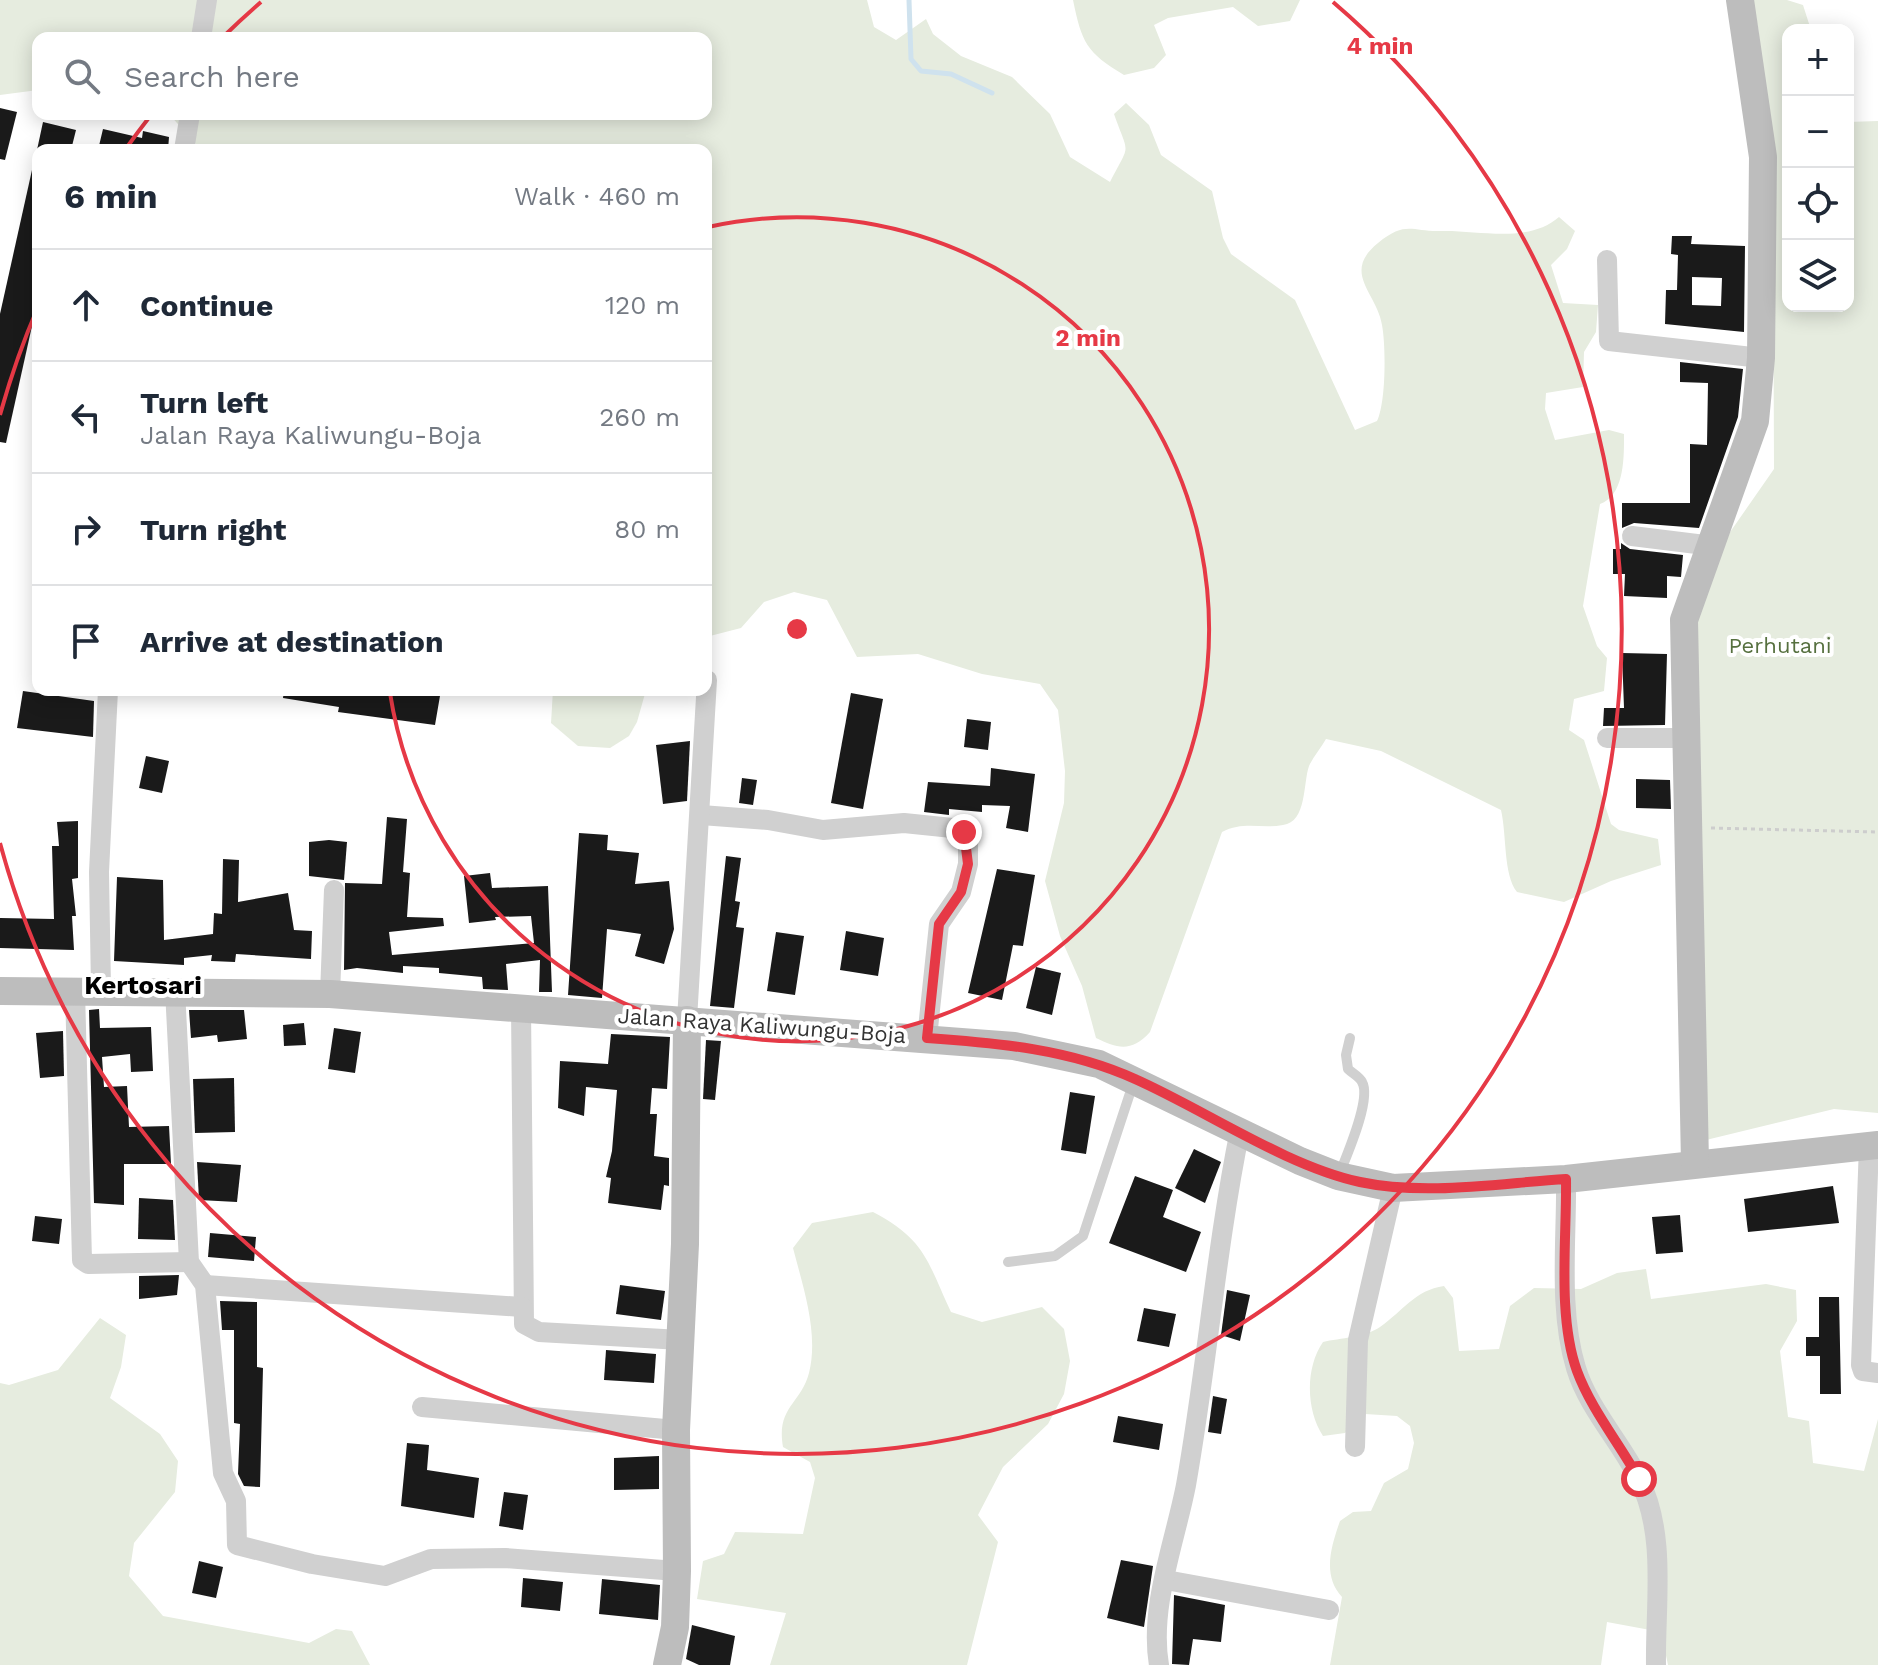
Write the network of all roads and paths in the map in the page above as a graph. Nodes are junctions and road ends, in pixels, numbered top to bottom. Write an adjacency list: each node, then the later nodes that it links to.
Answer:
1 (207, 0): 3 (street)
2 (1740, 0): 7 (main road)
3 (202, 32)
4 (189, 120): 5 (street)
5 (185, 144)
6 (1607, 260): 7 (street)
7 (1761, 358): 9 (main road)
8 (1632, 536): 9 (street)
9 (1713, 546): 13 (main road)
10 (108, 696): 18 (street)
11 (706, 696): 14 (street)
12 (1607, 738): 13 (street)
13 (1684, 738): 15 (main road)
14 (701, 815): 23 (street); 24 (street)
15 (1687, 828): 16 (path); 29 (main road)
16 (1878, 832)
17 (334, 890): 21 (street)
18 (88, 990): 19 (main road, Jalan Raya Kaliwungu-Boja); 20 (main road, Jalan Raya Kaliwungu-Boja); 33 (street)
19 (175, 990): 21 (main road, Jalan Raya Kaliwungu-Boja); 33 (street)
20 (0, 991)
21 (330, 994): 22 (main road, Jalan Raya Kaliwungu-Boja)
22 (521, 1007): 23 (main road, Jalan Raya Kaliwungu-Boja); 36 (street)
23 (687, 1020): 24 (main road, Jalan Raya Kaliwungu-Boja); 37 (main road)
24 (927, 1038): 26 (main road, Jalan Raya Kaliwungu-Boja)
25 (1350, 1038): 30 (lane)
26 (1134, 1078): 27 (main road, Jalan Raya Kaliwungu-Boja); 34 (lane)
27 (1240, 1130): 30 (main road, Jalan Raya Kaliwungu-Boja); 43 (street)
28 (1873, 1145): 29 (main road, Jalan Raya Kaliwungu-Boja); 38 (street)
29 (1695, 1163): 31 (main road, Jalan Raya Kaliwungu-Boja)
30 (1338, 1176): 32 (main road, Jalan Raya Kaliwungu-Boja)
31 (1566, 1179): 32 (main road, Jalan Raya Kaliwungu-Boja); 47 (street)
32 (1393, 1188): 41 (street)
33 (189, 1262): 35 (street)
34 (1008, 1262)
35 (205, 1285): 36 (street); 42 (street)
36 (522, 1307): 37 (street)
37 (681, 1340): 40 (main road)
38 (1878, 1373)
39 (422, 1407): 40 (street)
40 (676, 1430): 42 (main road)
41 (1355, 1447)
42 (677, 1571): 45 (main road)
43 (1166, 1580): 44 (street); 46 (street)
44 (1329, 1610)
45 (667, 1665)
46 (1159, 1665)
47 (1656, 1665)

